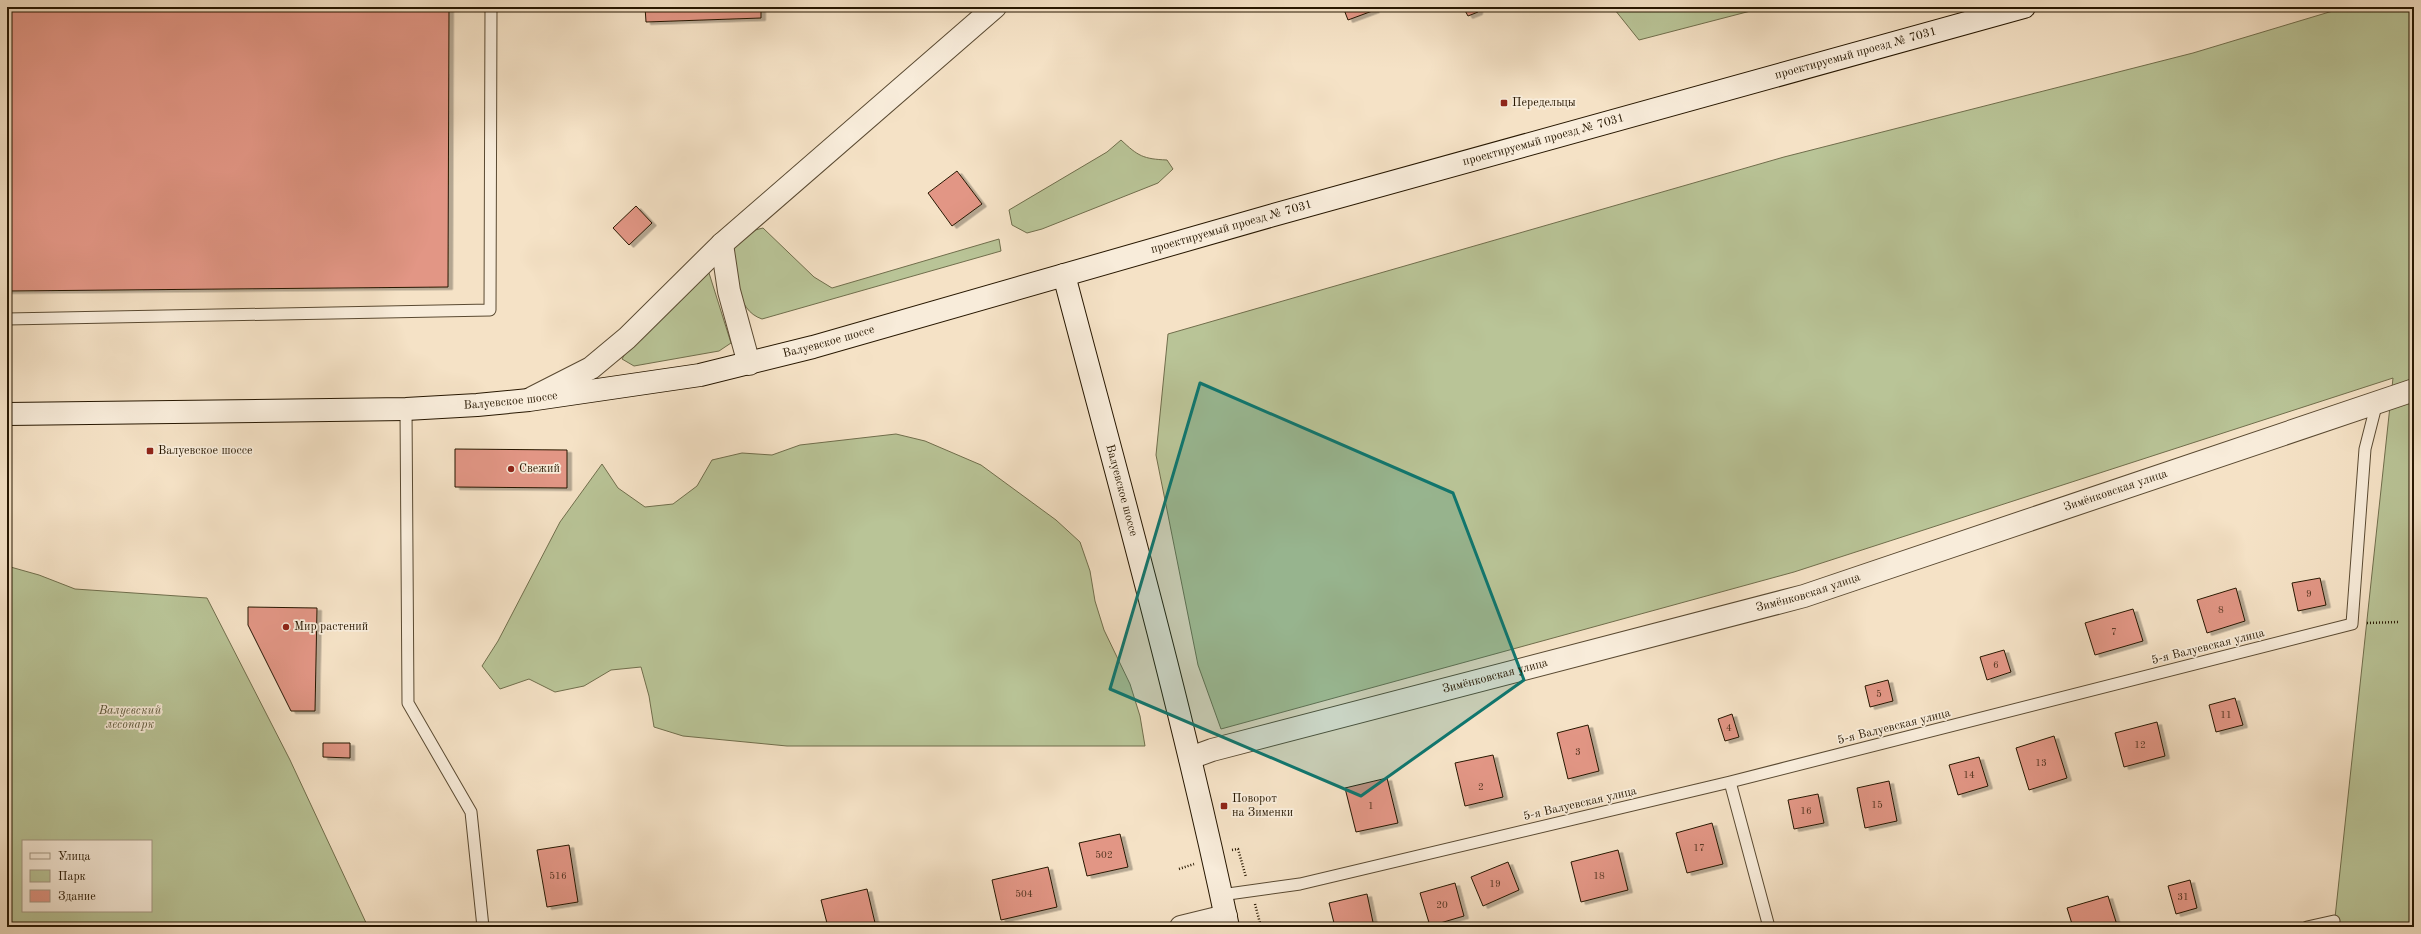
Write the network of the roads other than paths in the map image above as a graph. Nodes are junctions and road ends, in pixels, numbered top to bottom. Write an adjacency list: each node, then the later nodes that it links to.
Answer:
1 (491, 7): 6 (lane)
2 (996, 7): 4 (street)
3 (2024, 7): 5 (street, проектируемый проезд № 7031)
4 (722, 244): 7 (street); 9 (street)
5 (1064, 275): 7 (street, Валуевское шоссе); 13 (street, Валуевское шоссе)
6 (7, 319)
7 (749, 364): 9 (street, Валуевское шоссе)
8 (2414, 390): 10 (street, Зимёнковская улица)
9 (529, 400): 11 (street, Валуевское шоссе)
10 (2378, 400): 13 (street, Зимёнковская улица); 14 (lane, 5-я Валуевская улица)
11 (406, 409): 12 (street, Валуевское шоссе); 18 (lane)
12 (7, 414)
13 (1190, 758): 15 (street, Валуевское шоссе)
14 (1730, 782): 15 (lane, 5-я Валуевская улица); 20 (lane)
15 (1221, 895): 17 (street, Валуевское шоссе)
16 (2334, 921): 21 (lane)
17 (1227, 922): 19 (street)
18 (482, 927)
19 (1181, 927)
20 (1769, 927)
21 (2308, 927)

